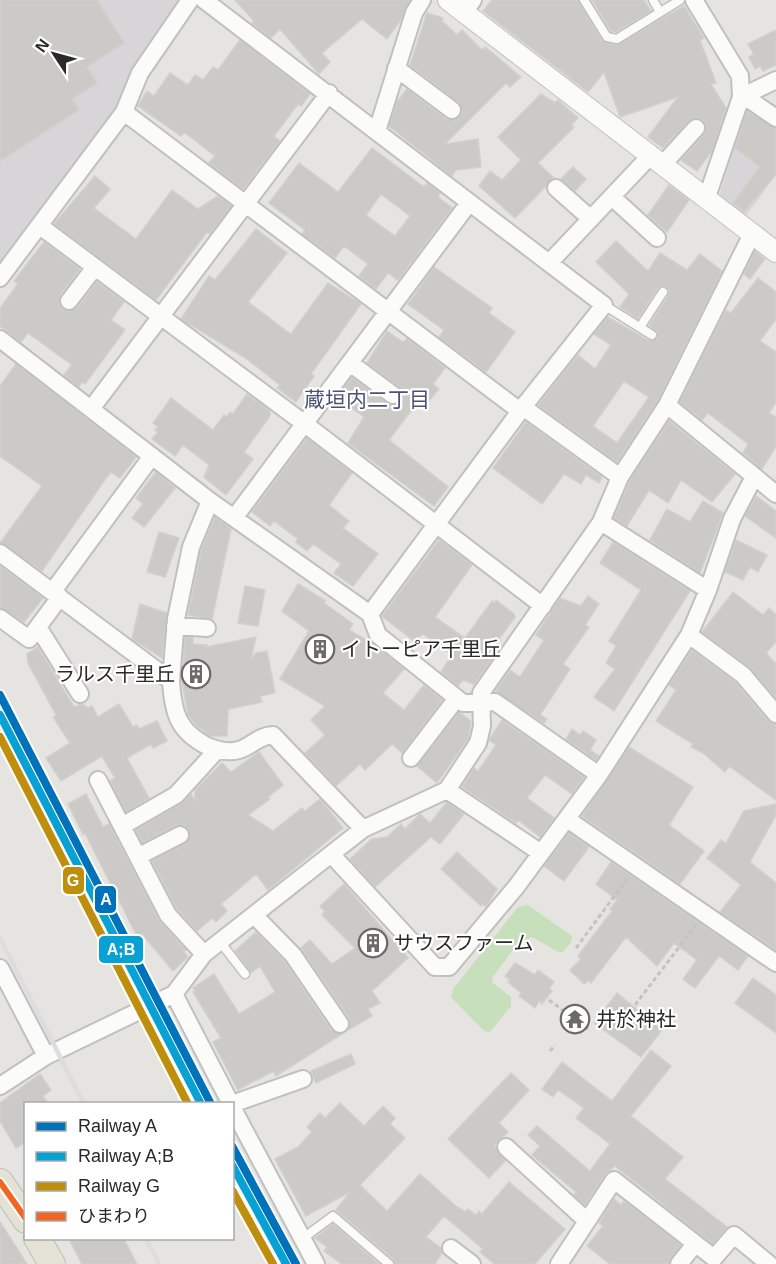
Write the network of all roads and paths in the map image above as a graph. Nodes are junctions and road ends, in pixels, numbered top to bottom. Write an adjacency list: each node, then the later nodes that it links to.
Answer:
1 (190, 0): 16 (street)
2 (204, 0): 13 (street)
3 (422, 0): 11 (street)
4 (448, 0): 9 (street)
5 (584, 0): 10 (lane)
6 (653, 0): 10 (lane)
7 (680, 0): 10 (lane)
8 (694, 0): 14 (street)
9 (468, 6): 20 (street)
10 (660, 12)
11 (396, 68): 15 (street); 19 (street)
12 (776, 80): 14 (street)
13 (329, 93): 19 (street); 25 (street)
14 (743, 96): 17 (street); 23 (street)
15 (452, 110)
16 (124, 112): 25 (street); 27 (street)
17 (776, 118)
18 (696, 129): 20 (street)
19 (377, 131): 24 (street)
20 (658, 159): 22 (street); 23 (street)
21 (556, 188): 26 (street)
22 (612, 197): 26 (street); 29 (street)
23 (707, 197): 28 (street)
24 (469, 203): 31 (street); 37 (street)
25 (245, 205): 37 (street); 38 (street)
26 (591, 219): 31 (street)
27 (40, 226): 32 (street); 33 (street)
28 (752, 234): 30 (street); 44 (street)
29 (657, 238)
30 (776, 252)
31 (549, 263): 36 (street)
32 (95, 267): 35 (street); 38 (street)
33 (0, 278)
34 (663, 292): 39 (lane)
35 (69, 301)
36 (604, 304): 39 (lane); 46 (street)
37 (388, 312): 42 (street); 46 (street)
38 (162, 316): 45 (street); 47 (street)
39 (640, 327): 40 (lane)
40 (652, 335)
41 (0, 339): 45 (street)
42 (350, 363): 43 (street); 47 (street)
43 (393, 395)
44 (667, 405): 49 (street); 50 (street)
45 (91, 409): 48 (street)
46 (521, 409): 49 (street); 55 (street)
47 (305, 424): 53 (street); 55 (street)
48 (152, 456): 52 (street); 58 (street)
49 (620, 477): 54 (street)
50 (754, 477): 51 (street); 57 (street)
51 (776, 494)
52 (210, 501): 53 (street); 62 (street)
53 (234, 518): 60 (street)
54 (600, 522): 57 (street); 59 (street)
55 (436, 524): 59 (street); 60 (street)
56 (0, 553): 58 (street)
57 (708, 590): 65 (street)
58 (57, 594): 63 (street); 66 (street)
59 (543, 606): 69 (street)
60 (370, 614): 68 (street)
61 (0, 618): 63 (street)
62 (175, 626): 64 (street); 66 (street)
63 (38, 627): 67 (street)
64 (207, 628)
65 (689, 634): 70 (street); 73 (street)
66 (171, 681): 71 (street)
67 (80, 694)
68 (457, 698): 69 (street); 72 (street)
69 (481, 701): 73 (street); 75 (street)
70 (776, 714)
71 (217, 750): 77 (street); 78 (street)
72 (411, 758)
73 (599, 776): 76 (street)
74 (98, 780): 77 (street)
75 (447, 790): 78 (street); 80 (street)
76 (567, 819): 80 (street); 83 (street)
77 (122, 826): 82 (street)
78 (363, 830): 81 (street)
79 (180, 835): 82 (street)
80 (541, 853): 81 (street)
81 (331, 854): 85 (street)
82 (139, 856): 88 (street)
83 (636, 867): 84 (street); 87 (path)
84 (704, 915): 89 (street); 94 (path)
85 (255, 916): 86 (street); 95 (street)
86 (221, 943): 88 (street); 91 (lane)
87 (576, 948)
88 (204, 954): 92 (street)
89 (776, 963)
90 (0, 968): 99 (street)
91 (245, 974)
92 (174, 994): 99 (street); 102 (street)
93 (549, 1000): 96 (path)
94 (635, 1005)
95 (340, 1024)
96 (588, 1029)
97 (555, 1045): 98 (path)
98 (550, 1051)
99 (46, 1056): 101 (street)
100 (303, 1079): 103 (street)
101 (0, 1086)
102 (230, 1102)
103 (234, 1104)
104 (234, 1109): 109 (street)
105 (506, 1147): 108 (street)
106 (0, 1182): 107 (main road)
107 (24, 1217)
108 (587, 1221): 111 (street); 117 (street)
109 (302, 1239): 114 (street); 115 (lane)
110 (38, 1240): 113 (main road)
111 (695, 1244): 118 (street); 119 (street)
112 (451, 1248): 116 (street)
113 (52, 1264)
114 (316, 1264)
115 (389, 1264)
116 (472, 1264)
117 (559, 1264)
118 (679, 1264)
119 (769, 1264)

